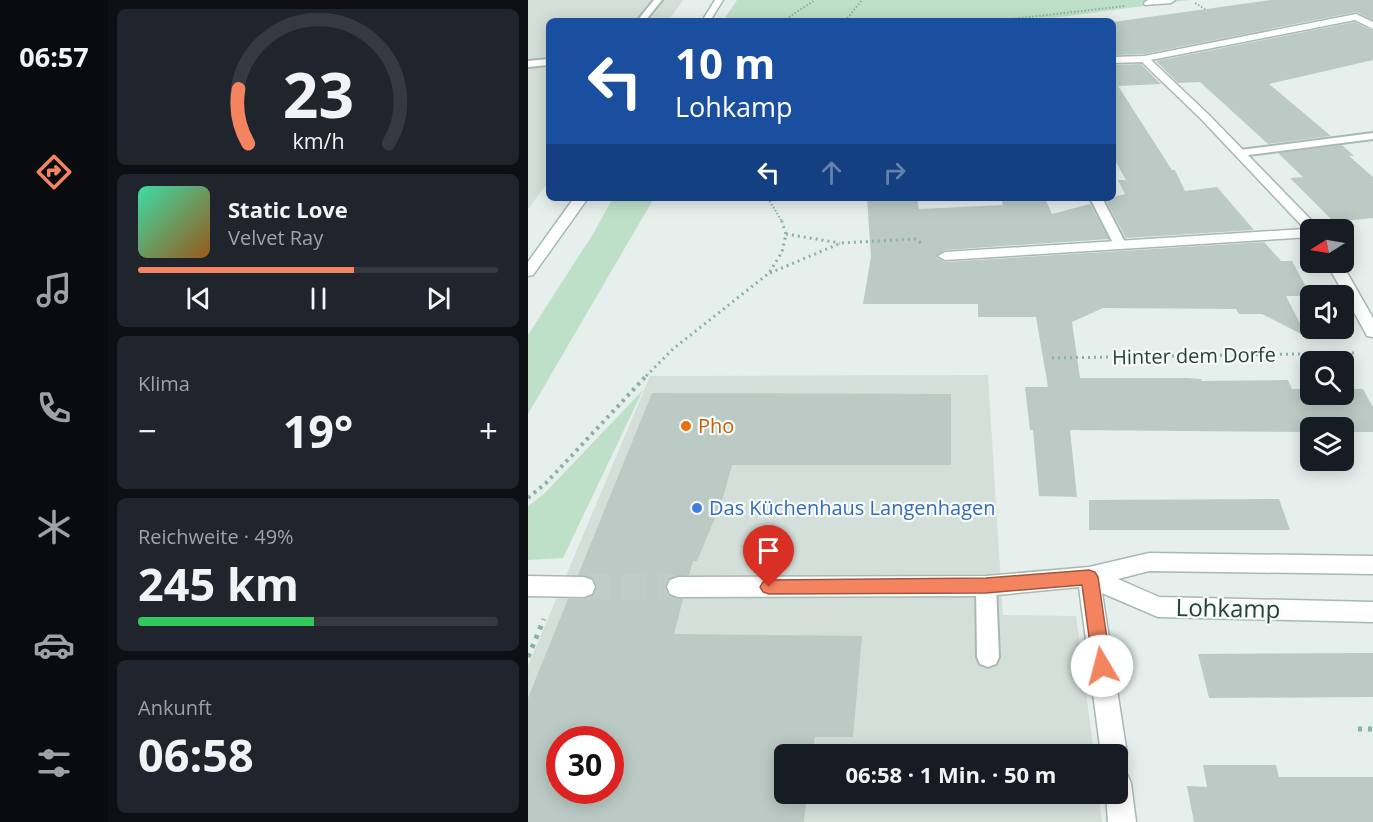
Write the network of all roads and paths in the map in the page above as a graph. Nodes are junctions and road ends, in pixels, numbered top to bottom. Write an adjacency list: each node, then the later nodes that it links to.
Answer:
1 (658, 0): 7 (lane)
2 (719, 0): 8 (street)
3 (815, 0): 9 (path)
4 (862, 0): 10 (path)
5 (1171, 0): 6 (street)
6 (1148, 3): 11 (path)
7 (643, 18)
8 (708, 18)
9 (788, 18)
10 (847, 18)
11 (1020, 18)
12 (1373, 26): 13 (street)
13 (1144, 59): 14 (street); 18 (street)
14 (1116, 60)
15 (546, 62): 16 (lane)
16 (528, 64)
17 (1373, 136): 18 (lane)
18 (1240, 153): 22 (street)
19 (579, 201): 28 (street)
20 (770, 201): 24 (path)
21 (1098, 201): 26 (lane)
22 (1301, 219)
23 (1300, 232): 26 (street)
24 (786, 234): 25 (path); 29 (path)
25 (841, 243): 27 (path); 29 (path)
26 (1120, 244): 27 (street)
27 (945, 256)
28 (528, 272)
29 (769, 273): 34 (path)
30 (1339, 273): 31 (street)
31 (1373, 332)
32 (1361, 353): 33 (path, Hinter dem Dorfe)
33 (1052, 358)
34 (528, 498)
35 (1373, 565): 36 (street, Lohkamp)
36 (1089, 577): 37 (street, Lohkamp); 42 (street, Lohkamp); 47 (street)
37 (986, 585): 41 (street, Lohkamp); 44 (lane)
38 (528, 586): 39 (street)
39 (557, 586): 40 (street); 43 (path)
40 (584, 587)
41 (678, 587)
42 (1373, 612)
43 (528, 657)
44 (988, 657)
45 (1358, 729): 46 (path)
46 (1373, 729)
47 (1113, 744)
48 (1120, 804): 49 (street)
49 (1122, 822)

